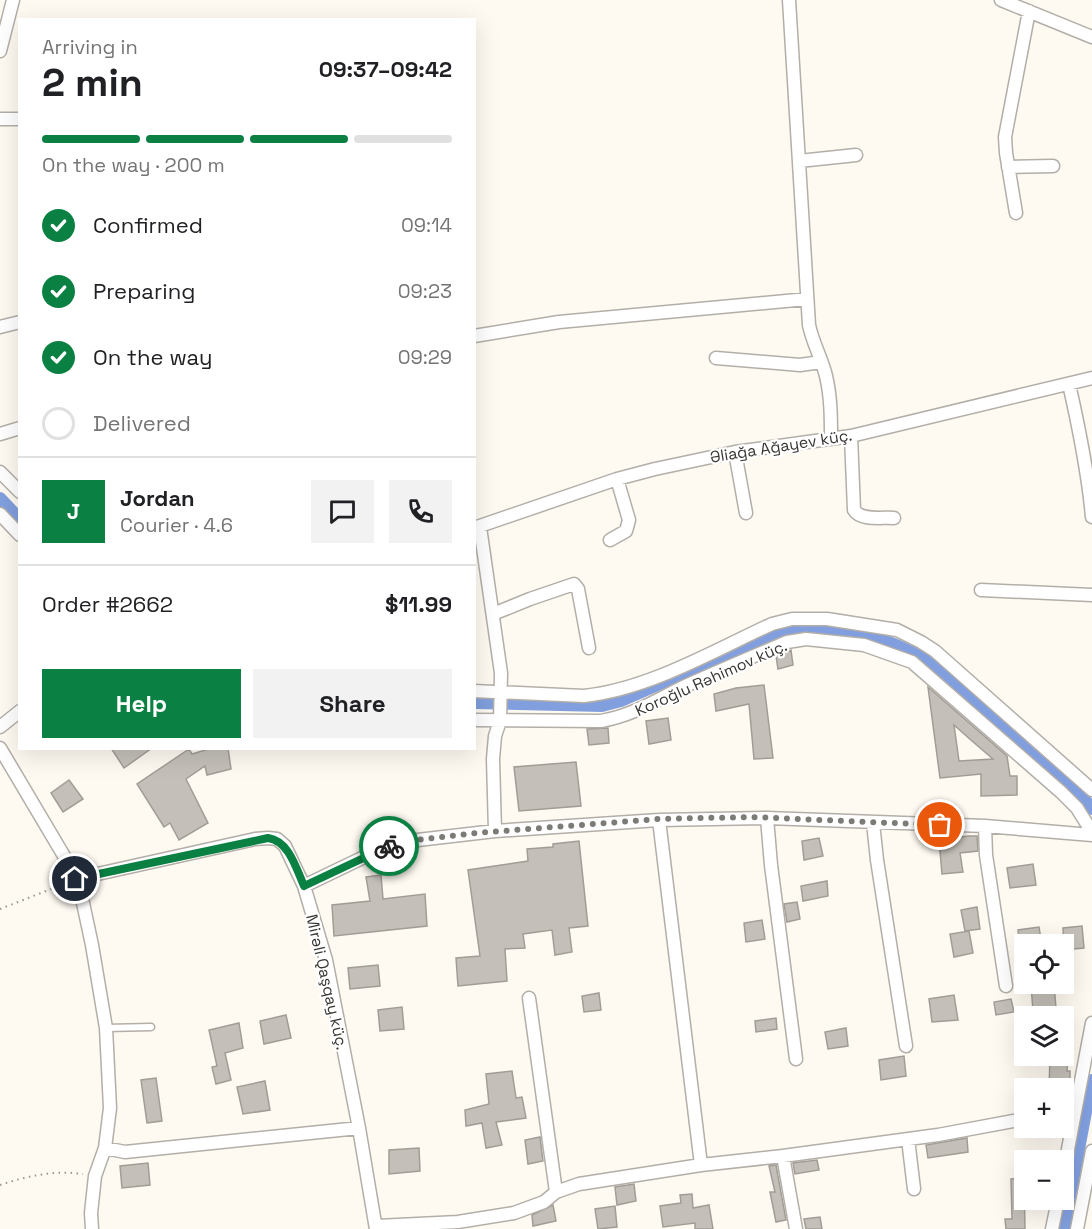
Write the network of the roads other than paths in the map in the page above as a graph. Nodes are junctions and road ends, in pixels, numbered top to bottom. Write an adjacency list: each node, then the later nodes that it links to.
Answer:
1 (13, 0): 6 (street)
2 (789, 0): 10 (street)
3 (1001, 0): 4 (street)
4 (1029, 11): 5 (street); 12 (street)
5 (1092, 37)
6 (0, 51)
7 (0, 119): 8 (street)
8 (18, 120)
9 (856, 155): 10 (street)
10 (799, 161): 14 (street)
11 (1053, 166): 12 (street)
12 (1008, 167): 13 (street)
13 (1016, 213)
14 (807, 299): 17 (street); 19 (street)
15 (18, 322): 16 (street)
16 (0, 327)
17 (476, 336)
18 (716, 358): 19 (street)
19 (821, 362): 25 (street)
20 (1092, 378): 21 (street, Əliağa Ağayev küç.)
21 (1069, 384): 24 (street, Əliağa Ağayev küç.); 29 (street)
22 (18, 429): 23 (street)
23 (0, 434)
24 (851, 436): 25 (street, Əliağa Ağayev küç.); 34 (street)
25 (831, 439): 26 (street, Əliağa Ağayev küç.)
26 (735, 452): 28 (street, Əliağa Ağayev küç.); 31 (street)
27 (0, 472): 30 (street)
28 (617, 479): 35 (street, Əliağa Ağayev küç.); 37 (street)
29 (1091, 486): 33 (street)
30 (18, 490)
31 (746, 513)
32 (0, 514): 36 (street)
33 (1092, 517)
34 (894, 518)
35 (477, 527): 40 (street)
36 (18, 533)
37 (610, 540)
38 (981, 591): 39 (street)
39 (1092, 595)
40 (493, 614): 41 (street); 43 (street)
41 (589, 648)
42 (476, 691): 43 (street, Koroğlu Rəhimov küç.)
43 (502, 693): 46 (street); 49 (street, Koroğlu Rəhimov küç.)
44 (18, 713): 47 (street)
45 (476, 720): 46 (street, Koroğlu Rəhimov küç.)
46 (500, 721): 54 (street); 55 (street, Koroğlu Rəhimov küç.)
47 (0, 727)
48 (0, 748): 56 (street)
49 (1092, 790)
50 (767, 818): 51 (street); 52 (street); 64 (street)
51 (659, 819): 54 (street); 72 (street)
52 (873, 823): 53 (street); 63 (street)
53 (985, 826): 55 (street); 58 (street)
54 (495, 831): 57 (street)
55 (1092, 833)
56 (75, 879): 57 (street, Mirəli Qaşqay küç.); 62 (street)
57 (304, 886): 67 (street, Mirəli Qaşqay küç.)
58 (1006, 986)
59 (530, 998): 74 (street)
60 (1092, 1023): 65 (street)
61 (151, 1027): 62 (lane)
62 (106, 1028): 69 (street)
63 (906, 1046)
64 (796, 1059)
65 (1074, 1096)
66 (1014, 1121): 68 (street)
67 (359, 1128): 69 (street); 76 (street, Mirəli Qaşqay küç.)
68 (908, 1139): 71 (street); 73 (street)
69 (105, 1148): 77 (street)
70 (1092, 1150): 80 (street)
71 (783, 1156): 72 (street); 78 (street)
72 (701, 1165): 74 (street)
73 (914, 1189)
74 (556, 1192): 76 (street)
75 (1056, 1210): 79 (street)
76 (377, 1227)
77 (92, 1229)
78 (796, 1229)
79 (1052, 1229)
80 (1077, 1229)

